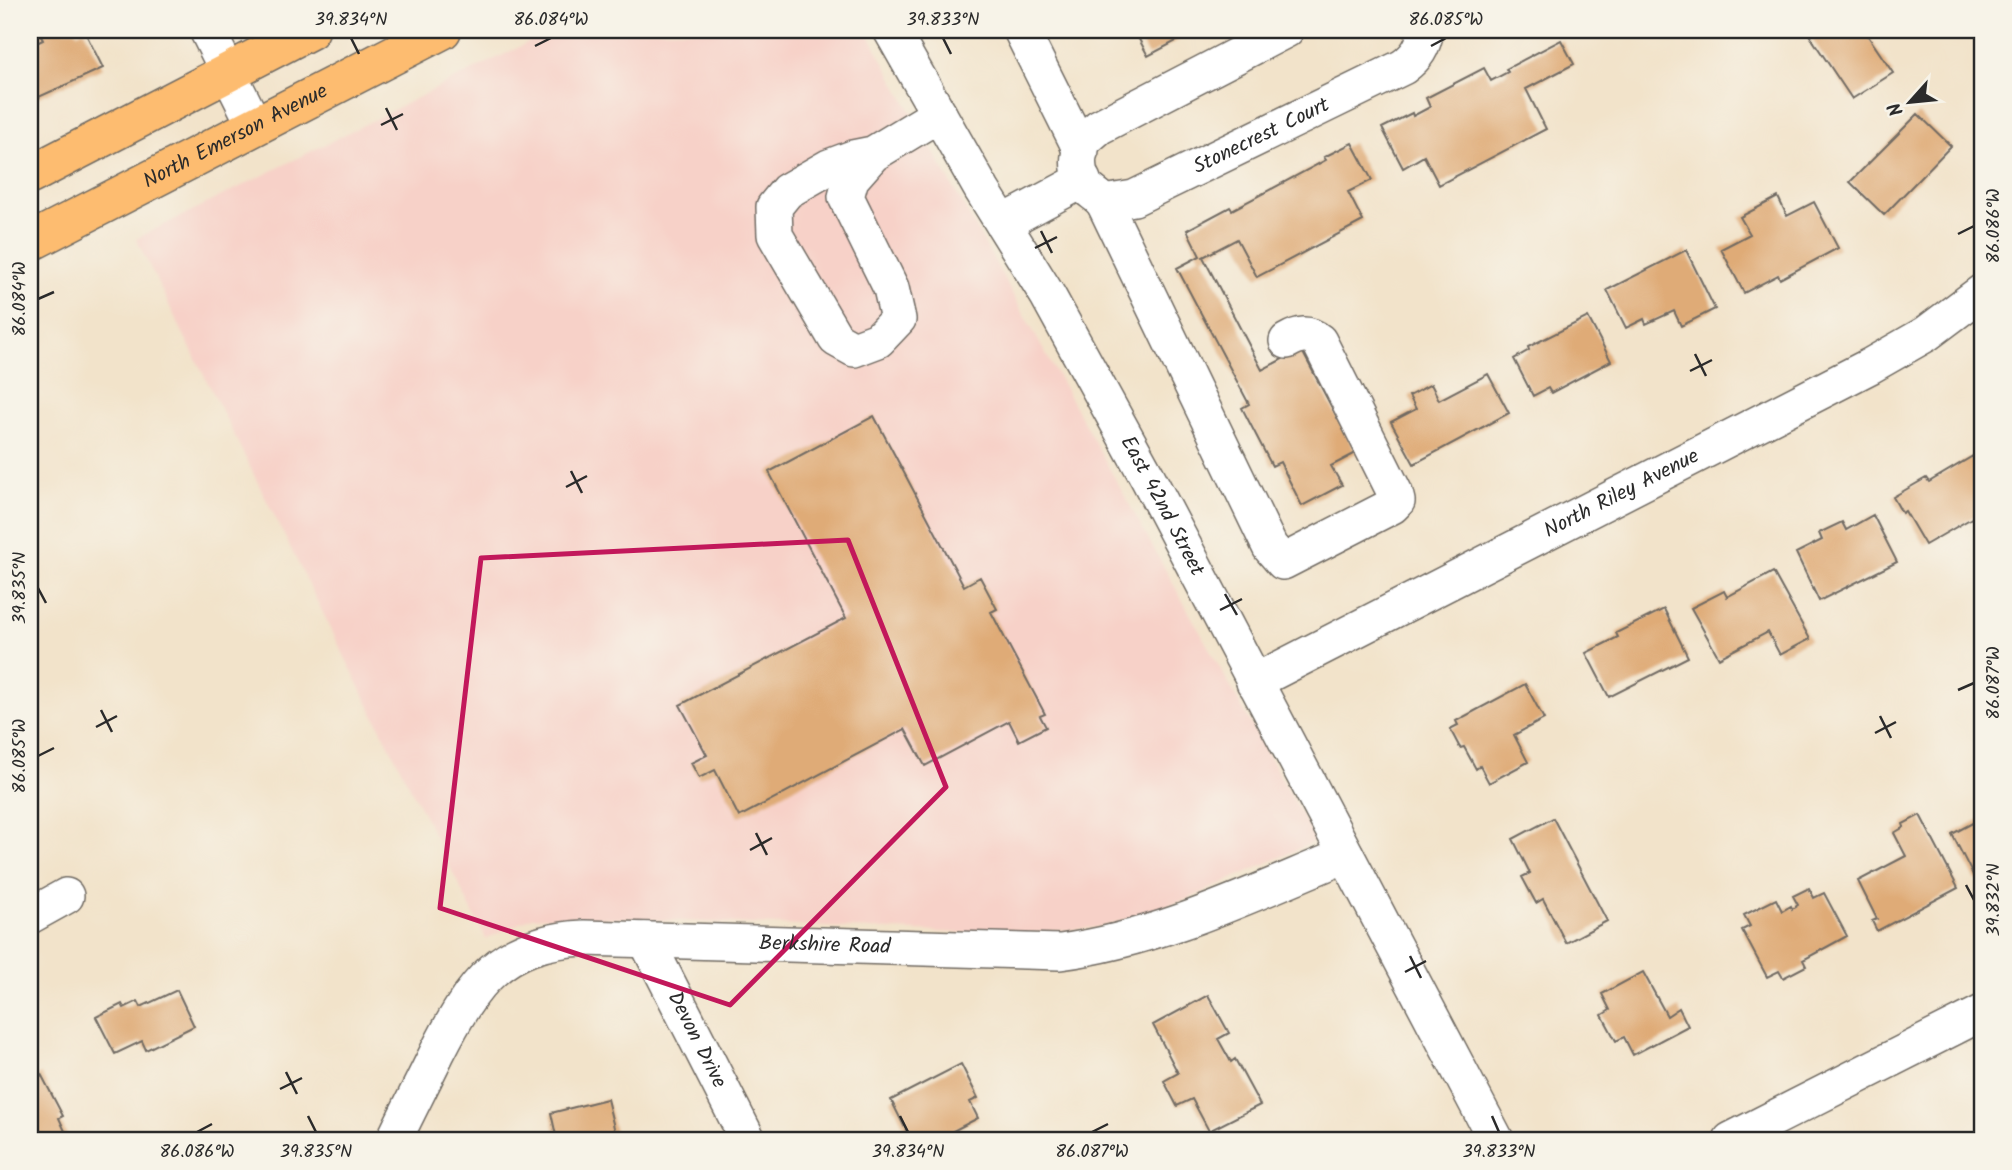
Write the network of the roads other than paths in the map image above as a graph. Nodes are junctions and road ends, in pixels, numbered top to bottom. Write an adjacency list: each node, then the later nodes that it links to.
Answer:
1 (207, 30): 8 (street)
2 (310, 30): 8 (main road)
3 (442, 30): 10 (main road, North Emerson Avenue)
4 (891, 30): 9 (street, East 42nd Street)
5 (1021, 30): 11 (street)
6 (1286, 30): 11 (street)
7 (1426, 30): 14 (street, Stonecrest Court)
8 (229, 72): 10 (street); 13 (main road)
9 (939, 114): 12 (street); 15 (street, East 42nd Street)
10 (255, 125): 16 (main road, North Emerson Avenue)
11 (1078, 145): 14 (street)
12 (873, 154): 12 (street)
13 (30, 175)
14 (1094, 191): 15 (street, Stonecrest Court); 18 (street)
15 (1003, 223): 19 (street, East 42nd Street)
16 (30, 242)
17 (1982, 292): 19 (street, North Riley Avenue)
18 (1287, 341)
19 (1254, 682): 20 (street, East 42nd Street)
20 (1346, 855): 23 (street, Berkshire Road); 27 (street, East 42nd Street)
21 (66, 896): 22 (street)
22 (30, 916)
23 (646, 940): 25 (street, Berkshire Road); 26 (street, Devon Drive)
24 (1982, 1013): 28 (street)
25 (394, 1140)
26 (748, 1140)
27 (1496, 1140)
28 (1731, 1140)

